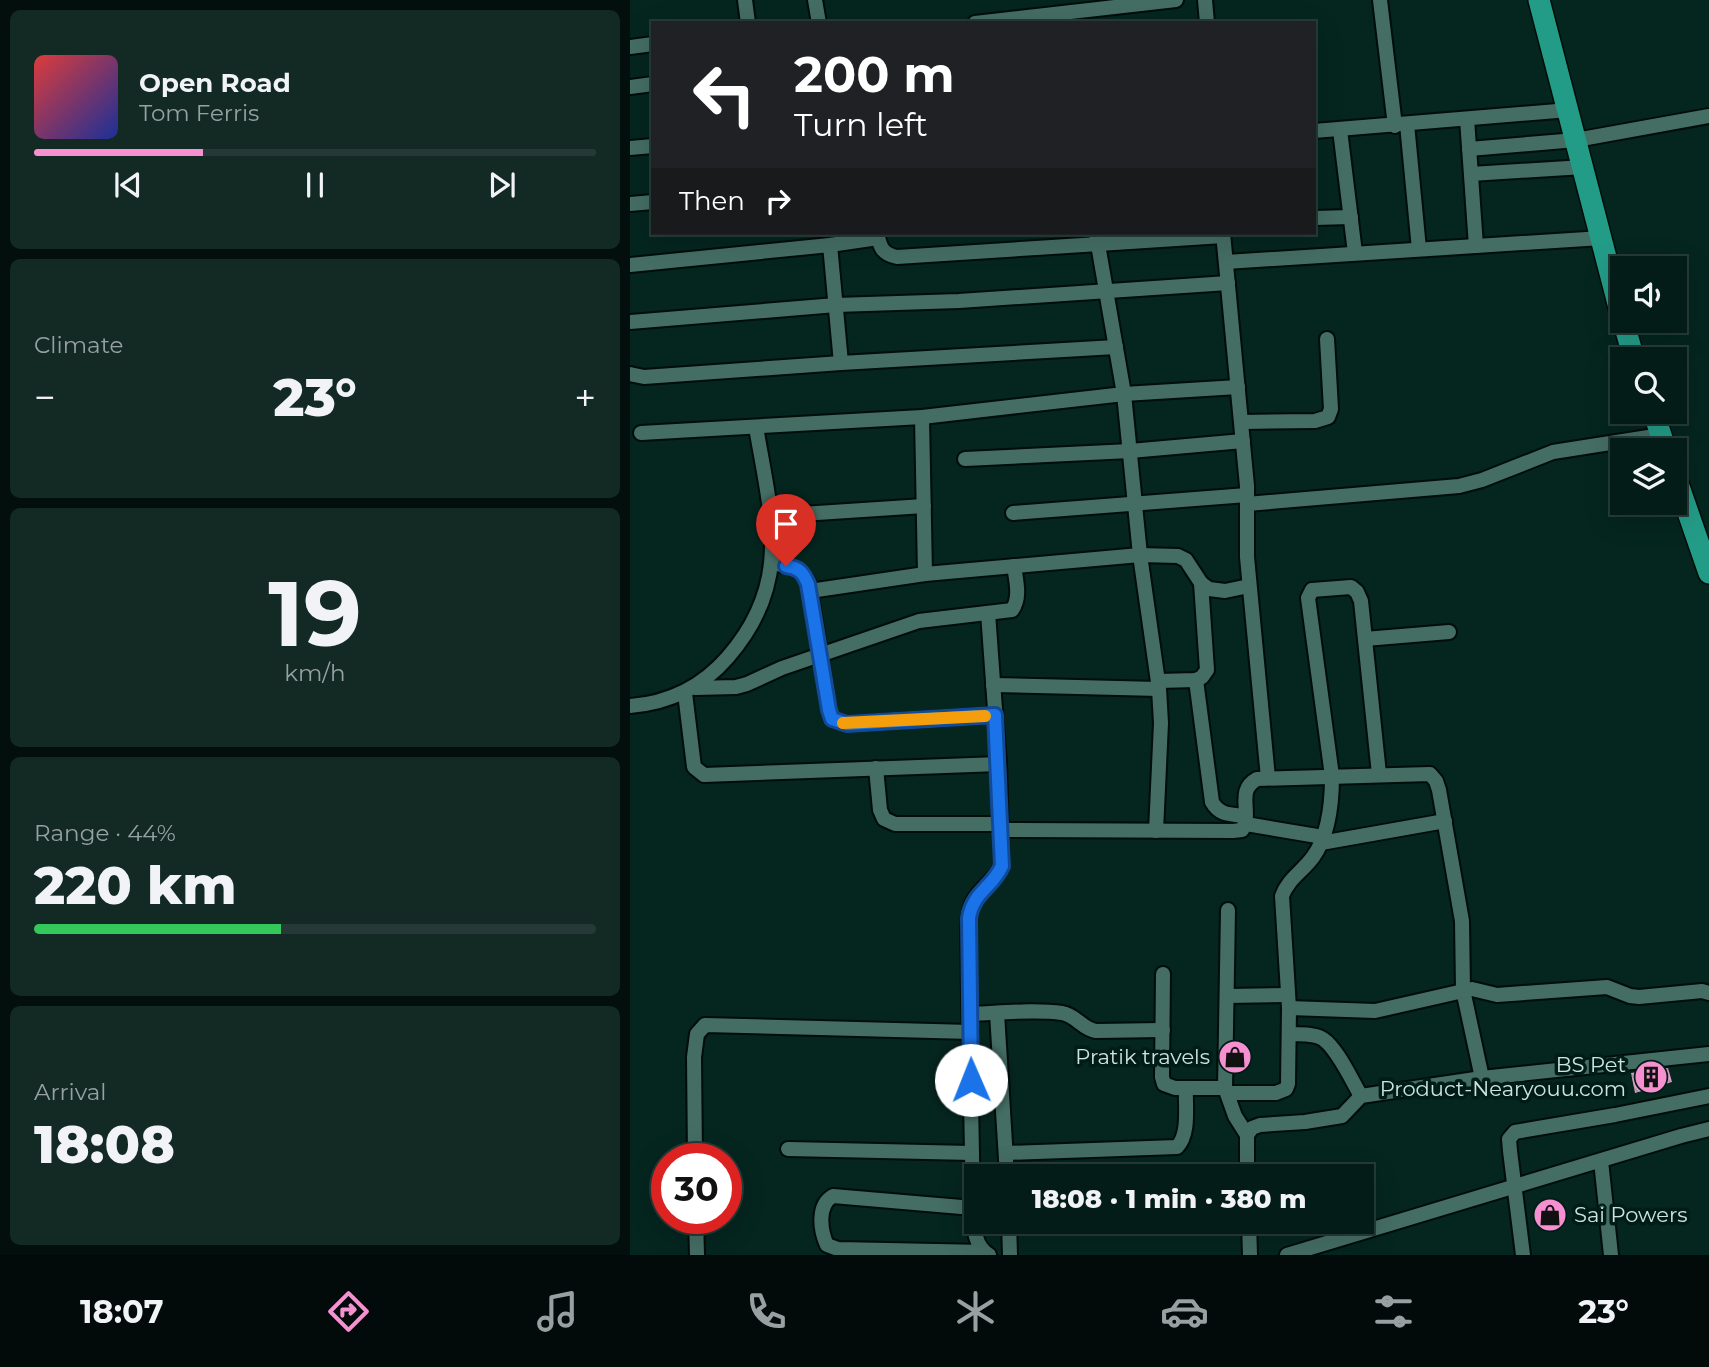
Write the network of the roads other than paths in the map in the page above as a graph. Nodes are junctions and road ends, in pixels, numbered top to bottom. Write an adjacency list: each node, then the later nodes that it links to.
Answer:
1 (745, 0): 9 (street)
2 (815, 0): 10 (street)
3 (1176, 0): 7 (street)
4 (1205, 0): 12 (street)
5 (1380, 0): 20 (street)
6 (1539, 0): 17 (highway)
7 (1135, 2): 8 (street)
8 (1059, 12): 11 (street)
9 (748, 21)
10 (819, 21)
11 (990, 21)
12 (1207, 21)
13 (651, 44): 14 (street)
14 (630, 47)
15 (651, 84): 16 (street)
16 (630, 87)
17 (1569, 110): 19 (street); 23 (highway)
18 (1709, 116): 23 (street)
19 (1467, 119): 20 (street); 26 (street)
20 (1401, 125): 21 (street); 40 (street)
21 (1340, 130): 22 (street); 31 (street)
22 (1316, 131)
23 (1576, 139): 26 (street); 27 (highway)
24 (651, 146): 25 (street)
25 (630, 148)
26 (1469, 149): 28 (street)
27 (1584, 167): 28 (street); 37 (highway)
28 (1471, 174): 39 (street)
29 (651, 202): 30 (street)
30 (630, 204)
31 (1351, 217): 32 (street); 41 (street)
32 (1316, 218)
33 (878, 235): 36 (street); 38 (street)
34 (1192, 235): 36 (street)
35 (1223, 235): 42 (street)
36 (1097, 238): 46 (street)
37 (1602, 238): 39 (street); 44 (highway)
38 (830, 245): 43 (street); 47 (street)
39 (1476, 246): 40 (street)
40 (1419, 249): 41 (street)
41 (1355, 253): 42 (street)
42 (1226, 262): 45 (street)
43 (630, 265)
44 (1610, 271)
45 (1228, 283): 46 (street); 53 (street)
46 (1105, 292): 47 (street); 50 (street)
47 (836, 305): 48 (street); 51 (street)
48 (630, 321)
49 (1327, 339): 56 (street)
50 (1116, 347): 51 (street); 54 (street)
51 (841, 363): 52 (street)
52 (630, 374)
53 (1238, 387): 54 (street); 56 (street)
54 (1124, 394): 55 (street); 61 (street)
55 (922, 417): 57 (street); 64 (street)
56 (1241, 422): 59 (street)
57 (757, 427): 58 (street); 68 (street)
58 (641, 433)
59 (1243, 442): 61 (street); 63 (street)
60 (1610, 447): 63 (street)
61 (1130, 451): 62 (street); 65 (street)
62 (965, 459)
63 (1247, 499): 65 (street); 75 (street)
64 (924, 506): 68 (street); 73 (street)
65 (1135, 506): 67 (street); 69 (street)
66 (1687, 510): 72 (highway)
67 (1013, 513)
68 (771, 516): 70 (street)
69 (1140, 555): 71 (street); 74 (street); 83 (street)
70 (772, 564): 76 (street); 84 (street)
71 (1014, 566): 73 (street); 77 (street)
72 (1709, 573)
73 (925, 574): 76 (street)
74 (1202, 583): 75 (street); 81 (street)
75 (1249, 586): 91 (street)
76 (810, 591): 80 (street)
77 (988, 613): 80 (street); 82 (street)
78 (1449, 632): 79 (street)
79 (1365, 639): 89 (street); 90 (street)
80 (820, 655): 84 (street); 86 (street)
81 (1196, 680): 83 (street); 92 (street)
82 (993, 685): 83 (street); 86 (street)
83 (1158, 685): 95 (street)
84 (690, 690): 85 (street); 88 (street)
85 (630, 706)
86 (995, 715): 87 (street)
87 (999, 764): 88 (street); 94 (street)
88 (876, 768): 94 (street)
89 (1379, 774): 90 (street); 93 (street)
90 (1332, 776): 91 (street); 96 (street)
91 (1268, 778): 92 (street)
92 (1245, 820): 95 (street); 96 (street)
93 (1445, 821): 96 (street); 99 (street)
94 (1002, 827): 95 (street); 104 (street)
95 (1156, 831)
96 (1322, 840): 102 (street)
97 (1228, 910): 101 (street)
98 (1163, 974): 105 (street)
99 (1463, 990): 100 (street); 102 (street); 109 (street)
100 (1709, 993)
101 (1227, 996): 102 (street); 111 (street)
102 (1288, 1002): 107 (street)
103 (997, 1013): 104 (street); 105 (street); 119 (street)
104 (971, 1014): 106 (street)
105 (1163, 1030): 110 (street)
106 (971, 1032): 116 (street); 118 (street)
107 (1289, 1034): 111 (street); 112 (street)
108 (1709, 1054): 109 (street)
109 (1482, 1078): 112 (street)
110 (1186, 1088): 111 (street); 119 (street)
111 (1227, 1091): 115 (street)
112 (1361, 1096): 115 (street)
113 (1709, 1096): 124 (street)
114 (1709, 1129): 120 (street)
115 (1248, 1135): 123 (street)
116 (695, 1143)
117 (788, 1149): 118 (street)
118 (972, 1153): 121 (street)
119 (1006, 1153): 122 (street)
120 (1601, 1161): 124 (street); 136 (street)
121 (972, 1164)
122 (1006, 1164)
123 (1247, 1164)
124 (1515, 1187): 134 (street); 135 (street)
125 (964, 1207): 130 (street)
126 (696, 1234): 131 (street)
127 (975, 1234): 130 (street)
128 (1009, 1234): 132 (street)
129 (1249, 1234): 133 (street)
130 (987, 1254)
131 (697, 1255)
132 (1010, 1255)
133 (1250, 1255)
134 (1287, 1255)
135 (1523, 1255)
136 (1611, 1255)

